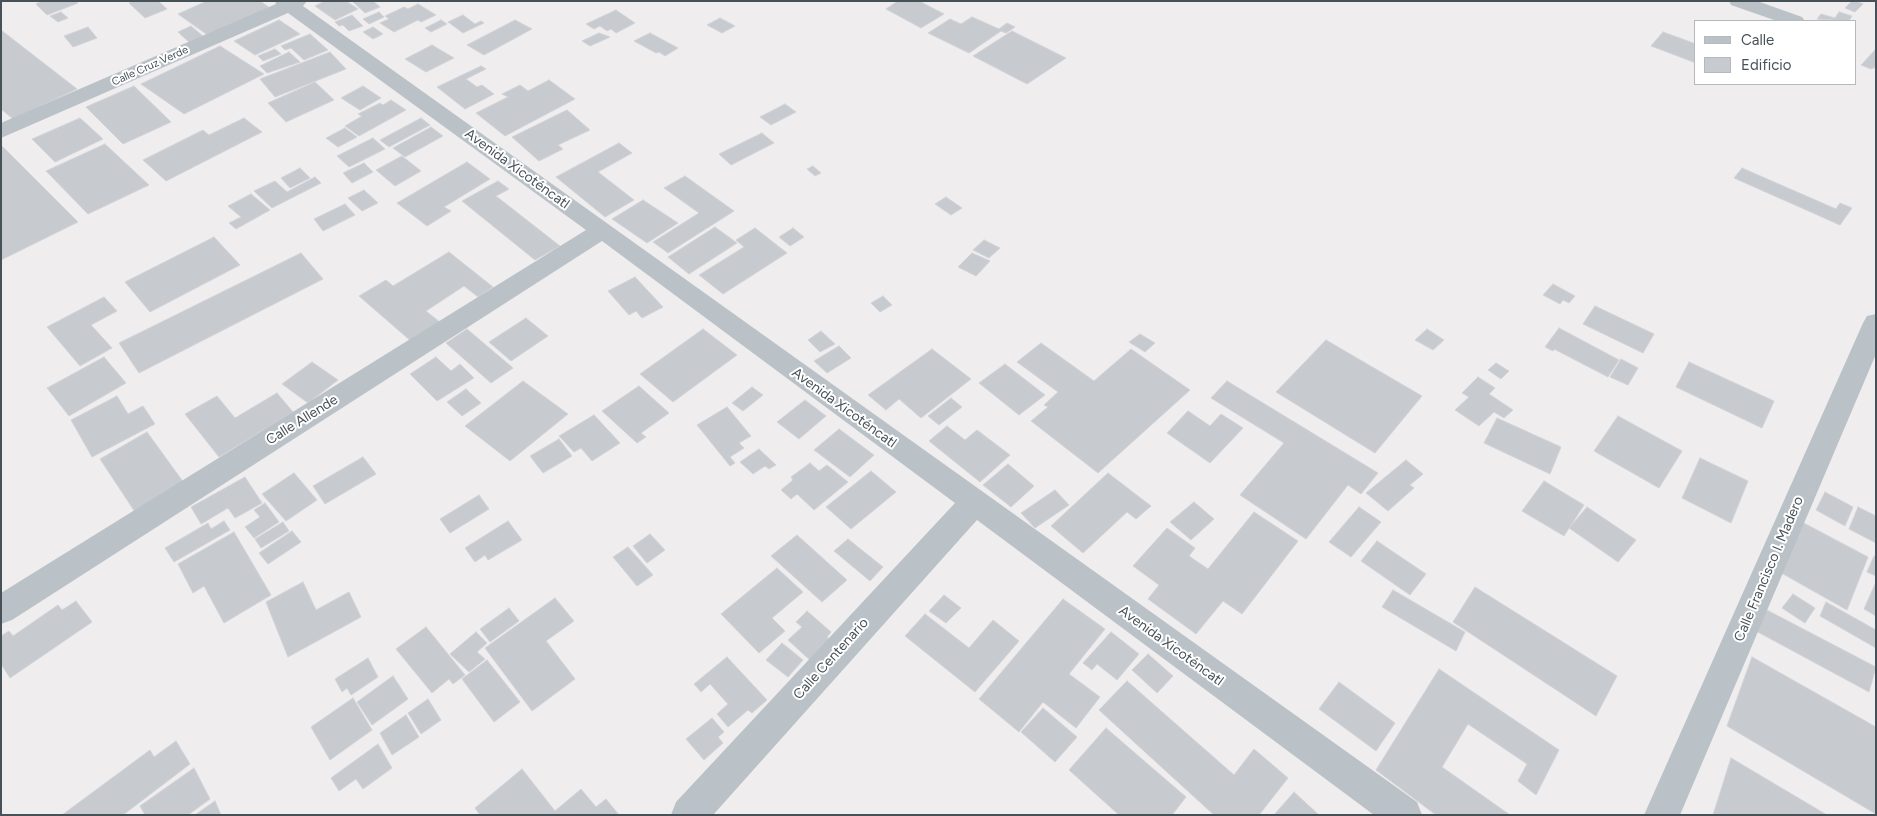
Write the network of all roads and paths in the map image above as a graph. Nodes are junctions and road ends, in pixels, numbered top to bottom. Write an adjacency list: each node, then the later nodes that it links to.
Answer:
1 (1738, 1): 3 (street)
2 (291, 3): 4 (street, Calle Cruz Verde); 5 (street, Avenida Xicoténcatl)
3 (1792, 20)
4 (1, 131)
5 (603, 230): 7 (street, Avenida Xicoténcatl); 8 (street, Calle Allende)
6 (1876, 323): 11 (street, Calle Francisco I. Madero)
7 (974, 503): 9 (street, Calle Centenario); 10 (street, Avenida Xicoténcatl)
8 (1, 610)
9 (689, 815)
10 (1404, 815)
11 (1662, 815)

